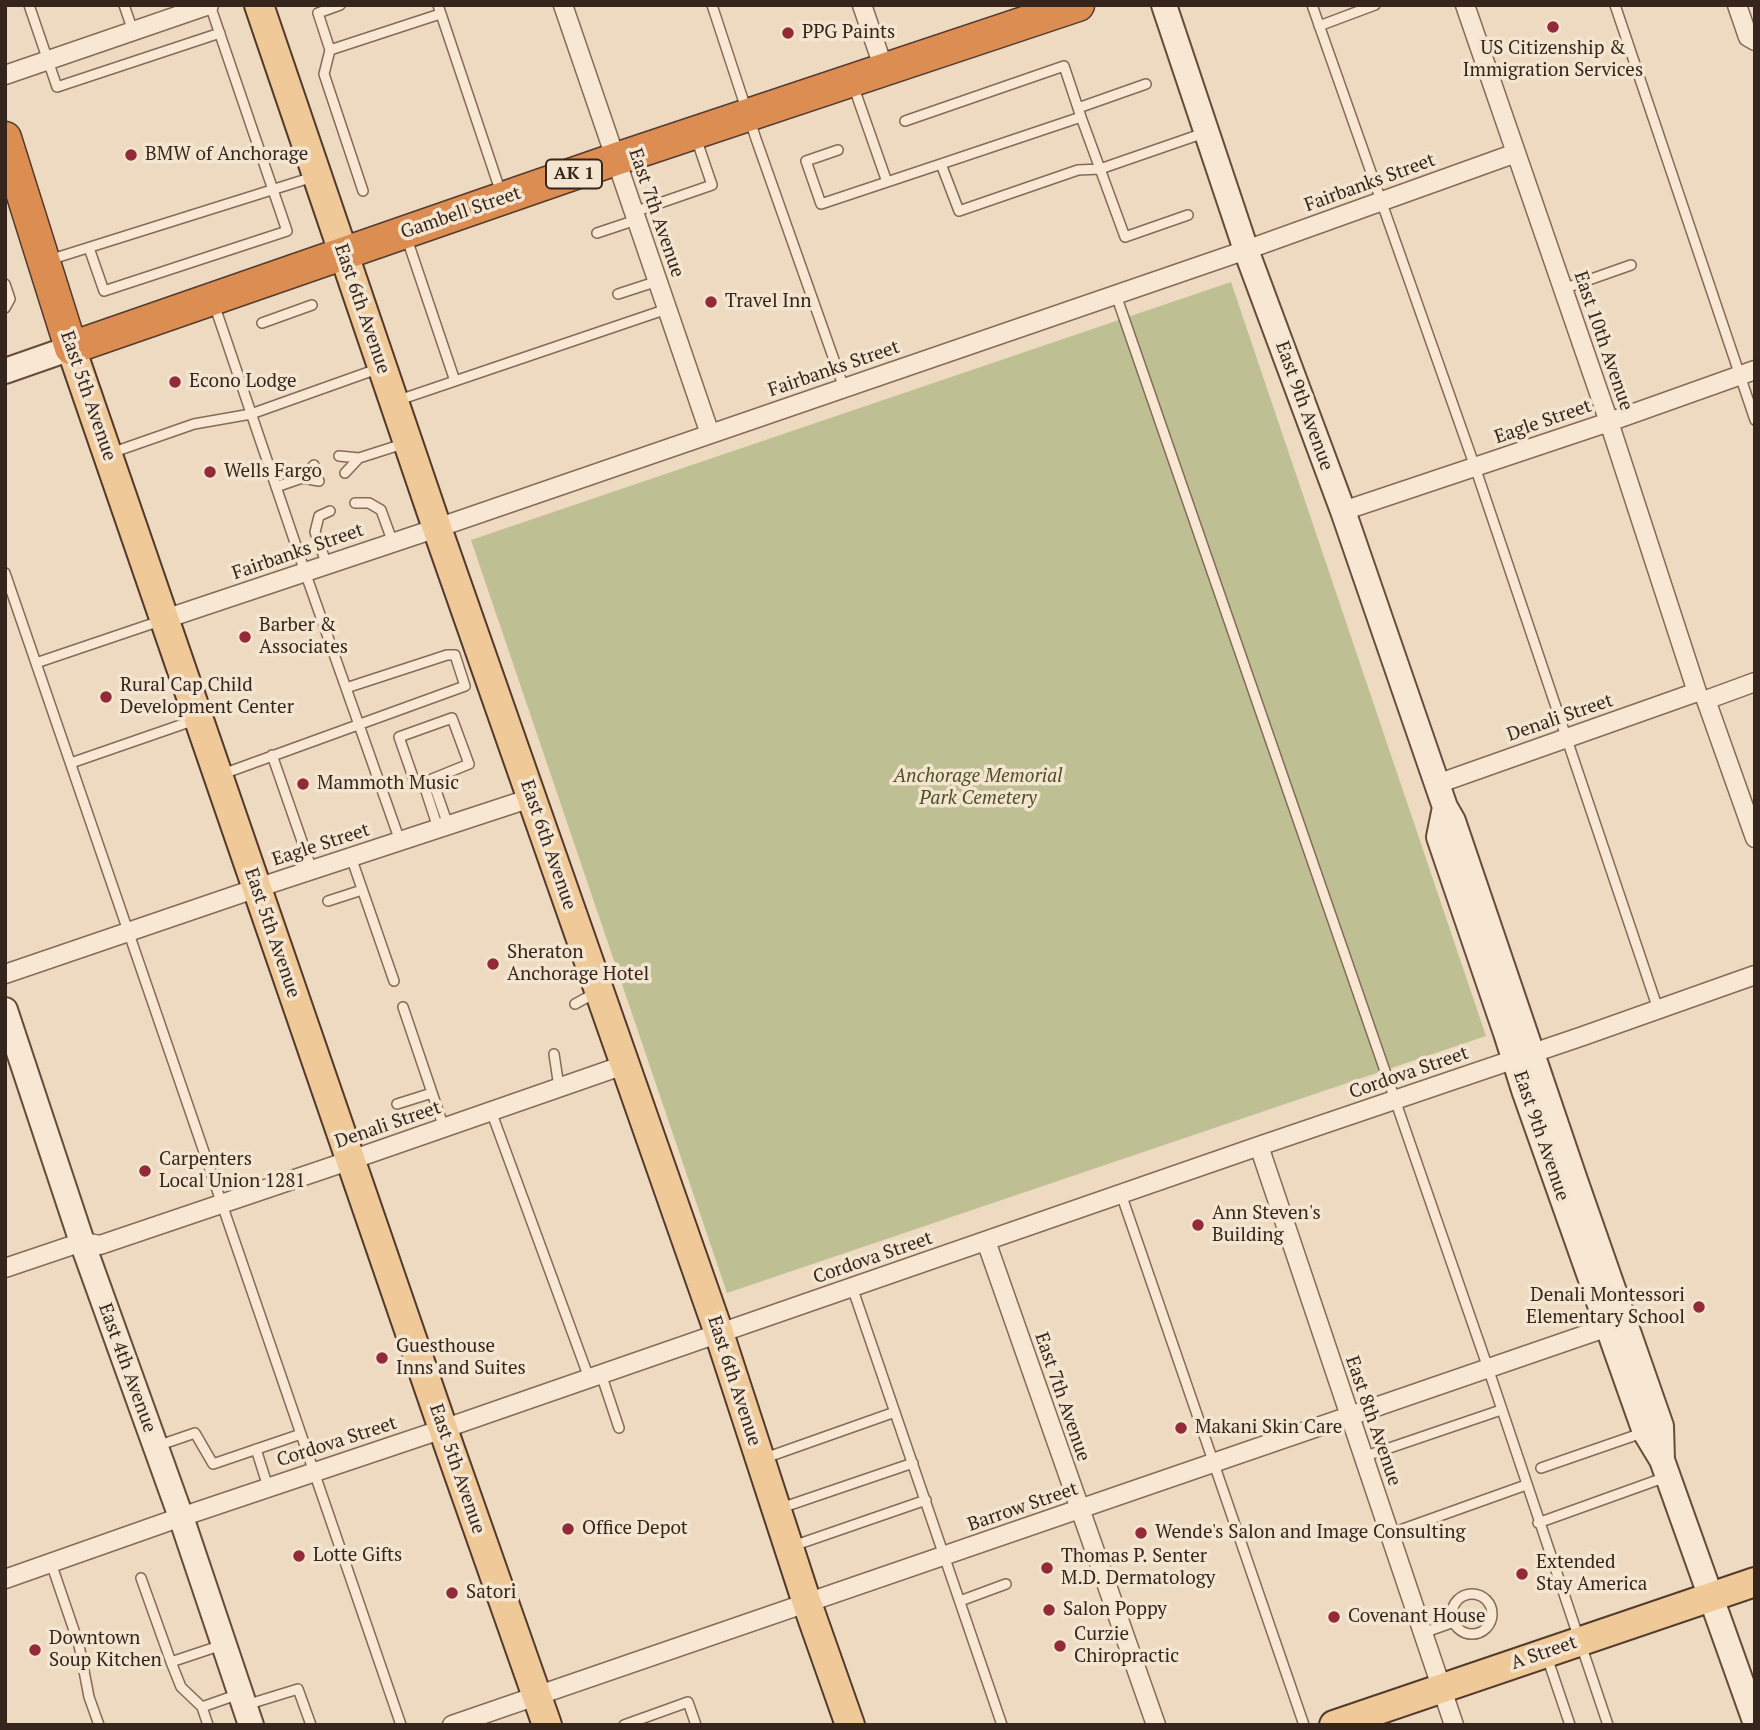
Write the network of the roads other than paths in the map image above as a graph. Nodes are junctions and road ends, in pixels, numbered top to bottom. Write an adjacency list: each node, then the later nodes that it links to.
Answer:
1 (29, 5): 23 (lane)
2 (124, 5): 19 (lane)
3 (210, 5): 19 (street); 20 (lane)
4 (259, 5): 40 (main road, East 6th Avenue)
5 (340, 5): 22 (lane)
6 (563, 5): 36 (street, East 7th Avenue)
7 (712, 5): 29 (lane)
8 (862, 5): 24 (street)
9 (1078, 5): 24 (highway, Gambell Street / AK 1)
10 (1164, 5): 31 (street, East 9th Avenue)
11 (1312, 5): 18 (lane)
12 (1375, 5): 16 (lane)
13 (1465, 5): 35 (street, East 10th Avenue)
14 (1615, 5): 68 (lane)
15 (1737, 5): 21 (street)
16 (1361, 8): 18 (lane)
17 (439, 9): 22 (lane); 44 (lane)
18 (1319, 26): 45 (lane)
19 (133, 31): 23 (street)
20 (220, 33): 23 (lane); 42 (lane)
21 (1755, 41)
22 (330, 50): 43 (lane)
23 (48, 61): 25 (street)
24 (884, 69): 26 (highway, Gambell Street / AK 1)
25 (5, 75)
26 (851, 80): 29 (highway, Gambell Street / AK 1); 41 (lane)
27 (1146, 84): 28 (lane)
28 (1080, 112): 30 (lane); 37 (lane); 39 (lane)
29 (749, 115): 32 (highway, Gambell Street / AK 1); 70 (lane)
30 (905, 121)
31 (1206, 132): 39 (lane); 51 (street, East 9th Avenue)
32 (694, 133): 36 (highway, Gambell Street / AK 1); 47 (lane)
33 (5, 138): 38 (highway, East 5th Avenue)
34 (838, 150): 41 (lane)
35 (1516, 153): 45 (street, Fairbanks Street); 57 (street, East 10th Avenue)
36 (616, 159): 44 (highway, Gambell Street / AK 1); 47 (street, East 7th Avenue)
37 (941, 164): 39 (lane); 41 (lane)
38 (10, 169): 53 (highway, East 5th Avenue)
39 (1100, 169): 46 (lane)
40 (317, 176): 42 (lane); 52 (main road, East 6th Avenue)
41 (887, 182)
42 (273, 190): 50 (lane); 50 (lane)
43 (363, 191)
44 (502, 198): 48 (highway, Gambell Street / AK 1)
45 (1382, 201): 51 (street, Fairbanks Street); 79 (lane)
46 (1188, 215)
47 (635, 216): 49 (lane); 55 (street, East 7th Avenue)
48 (405, 232): 52 (highway, Gambell Street / AK 1); 69 (lane)
49 (597, 233)
50 (89, 248): 53 (lane)
51 (1246, 250): 59 (street, Fairbanks Street); 84 (street, East 9th Avenue)
52 (343, 254): 60 (highway, Gambell Street / AK 1); 66 (main road, East 6th Avenue)
53 (44, 262): 65 (highway, East 5th Avenue)
54 (1631, 265): 57 (lane)
55 (657, 281): 58 (lane); 63 (street, East 7th Avenue)
56 (5, 285): 62 (lane)
57 (1563, 289): 74 (street, East 10th Avenue)
58 (618, 294)
59 (1116, 295): 70 (street, Fairbanks Street); 123 (lane)
60 (212, 299): 65 (highway, Gambell Street / AK 1); 72 (lane)
61 (312, 305): 64 (lane)
62 (5, 308)
63 (667, 309): 69 (lane); 75 (street, East 7th Avenue)
64 (262, 323)
65 (71, 348): 67 (street, Gambell Street); 77 (main road, East 5th Avenue)
66 (382, 367): 71 (main road, East 6th Avenue); 72 (lane)
67 (5, 371)
68 (1747, 373): 73 (lane); 74 (street, Eagle Street)
69 (455, 381): 71 (lane)
70 (844, 388): 75 (street, Fairbanks Street)
71 (394, 402): 76 (main road, East 6th Avenue)
72 (251, 414): 77 (lane); 81 (lane)
73 (1755, 420)
74 (1609, 422): 79 (street, Eagle Street); 94 (street, East 10th Avenue)
75 (710, 434): 85 (street, Fairbanks Street)
76 (408, 443): 78 (lane); 85 (main road, East 6th Avenue)
77 (108, 454): 90 (main road, East 5th Avenue)
78 (359, 458): 78 (lane)
79 (1475, 467): 84 (street, Eagle Street); 97 (lane)
80 (302, 478): 80 (lane); 81 (lane)
81 (276, 487): 88 (lane)
82 (355, 503): 86 (lane)
83 (330, 511): 87 (lane)
84 (1343, 511): 101 (street, East 9th Avenue)
85 (437, 528): 86 (street, Fairbanks Street); 102 (main road, East 6th Avenue)
86 (393, 542): 87 (street, Fairbanks Street)
87 (327, 565): 88 (street, Fairbanks Street)
88 (305, 572): 90 (street, Fairbanks Street); 93 (lane)
89 (5, 573): 91 (lane)
90 (164, 619): 91 (lane); 95 (main road, East 5th Avenue)
91 (36, 663): 99 (lane)
92 (1755, 682): 94 (street, Denali Street)
93 (346, 688): 96 (lane); 96 (lane)
94 (1702, 696): 97 (street, Denali Street); 104 (street, East 10th Avenue)
95 (199, 718): 99 (lane); 100 (main road, East 5th Avenue)
96 (359, 724): 98 (lane); 105 (lane)
97 (1567, 738): 101 (street, Denali Street); 116 (lane)
98 (272, 755): 100 (lane); 107 (lane)
99 (71, 763): 111 (lane)
100 (218, 775): 108 (main road, East 5th Avenue)
101 (1441, 795): 119 (street, East 9th Avenue)
102 (531, 798): 103 (street, Eagle Street); 120 (main road, East 6th Avenue)
103 (443, 827): 103 (lane); 105 (street, Eagle Street)
104 (1755, 838)
105 (400, 841): 106 (street, Eagle Street)
106 (351, 857): 107 (street, Eagle Street); 109 (lane)
107 (312, 870): 108 (street, Eagle Street)
108 (257, 888): 111 (street, Eagle Street); 128 (main road, East 5th Avenue)
109 (362, 890): 110 (lane); 114 (lane)
110 (328, 901)
111 (129, 932): 112 (street, Eagle Street); 130 (lane)
112 (5, 974)
113 (1755, 975): 116 (street, Cordova Street)
114 (394, 981)
115 (403, 1007): 122 (lane)
116 (1658, 1009): 119 (street, Cordova Street)
117 (5, 1010): 132 (street, East 4th Avenue)
118 (554, 1054): 121 (lane)
119 (1524, 1056): 123 (street, Cordova Street); 135 (street, East 9th Avenue); 153 (street, East 9th Avenue)
120 (624, 1065): 121 (street, Denali Street); 136 (main road, East 6th Avenue)
121 (559, 1087): 125 (street, Denali Street)
122 (432, 1093): 124 (lane); 126 (lane)
123 (1395, 1100): 127 (street, Cordova Street); 137 (lane)
124 (397, 1104)
125 (491, 1111): 126 (street, Denali Street); 138 (lane)
126 (444, 1128): 128 (street, Denali Street)
127 (1259, 1146): 129 (street, Cordova Street); 141 (street, East 8th Avenue)
128 (351, 1160): 130 (street, Denali Street); 143 (main road, East 5th Avenue)
129 (1121, 1194): 131 (street, Cordova Street); 151 (lane)
130 (222, 1204): 132 (street, Denali Street); 145 (lane)
131 (986, 1241): 134 (street, Cordova Street); 159 (street, East 7th Avenue)
132 (82, 1242): 133 (street, Denali Street); 146 (street, East 4th Avenue)
133 (5, 1268)
134 (852, 1287): 136 (street, Cordova Street); 140 (lane)
135 (1608, 1327): 137 (street, Barrow Street); 144 (street, East 9th Avenue)
136 (719, 1333): 138 (street, Cordova Street); 149 (main road, East 6th Avenue)
137 (1488, 1368): 139 (lane); 141 (street, Barrow Street)
138 (595, 1376): 142 (lane); 143 (street, Cordova Street)
139 (1501, 1410): 148 (lane); 155 (lane)
140 (895, 1412): 149 (lane); 150 (lane)
141 (1350, 1417): 148 (street, East 8th Avenue); 151 (street, Barrow Street)
142 (619, 1428)
143 (443, 1429): 154 (street, Cordova Street); 179 (main road, East 5th Avenue)
144 (1645, 1432): 152 (lane); 153 (street, East 9th Avenue)
145 (301, 1434): 147 (lane); 154 (lane)
146 (155, 1447): 147 (lane); 160 (street, East 4th Avenue)
147 (256, 1449): 156 (lane)
148 (1363, 1457): 162 (street, East 8th Avenue)
149 (760, 1460): 158 (main road, East 6th Avenue)
150 (913, 1463): 157 (lane); 158 (lane)
151 (1213, 1464): 159 (street, Barrow Street); 195 (lane)
152 (1541, 1468)
153 (1665, 1468): 161 (lane); 170 (street, East 9th Avenue)
154 (314, 1472): 156 (street, Cordova Street); 187 (lane)
155 (1526, 1485): 161 (lane); 162 (lane)
156 (268, 1487): 160 (street, Cordova Street)
157 (926, 1500): 163 (lane); 164 (lane)
158 (776, 1510): 163 (main road, East 6th Avenue)
159 (1079, 1510): 164 (street, Barrow Street); 194 (street, East 7th Avenue)
160 (181, 1517): 165 (street, Cordova Street); 176 (street, East 4th Avenue)
161 (1538, 1523): 175 (lane)
162 (1389, 1534): 174 (street, East 8th Avenue)
163 (788, 1548): 172 (main road, East 6th Avenue)
164 (945, 1556): 171 (lane); 172 (street, Barrow Street)
165 (51, 1563): 167 (street, Cordova Street); 184 (lane)
166 (141, 1578): 178 (lane)
167 (5, 1579)
168 (1755, 1582): 170 (main road, A Street)
169 (1006, 1584): 171 (lane)
170 (1711, 1596): 175 (main road, A Street); 183 (street, East 9th Avenue)
171 (960, 1601): 193 (lane)
172 (807, 1603): 179 (street, Barrow Street); 192 (main road, East 6th Avenue)
173 (1454, 1622): 173 (lane); 174 (lane)
174 (1423, 1633): 182 (street, East 8th Avenue)
175 (1579, 1641): 177 (main road, A Street); 198 (lane)
176 (224, 1644): 178 (lane); 181 (street, East 4th Avenue)
177 (1545, 1652): 182 (main road, A Street); 197 (lane)
178 (171, 1662): 180 (lane)
179 (537, 1695): 188 (street, Barrow Street); 189 (main road, East 5th Avenue)
180 (202, 1707): 181 (lane); 185 (lane)
181 (246, 1708): 186 (lane)
182 (1448, 1708): 196 (main road, A Street)
183 (1755, 1720)
184 (99, 1725)
185 (208, 1725)
186 (311, 1725)
187 (401, 1725)
188 (452, 1725)
189 (547, 1725)
190 (624, 1725): 191 (lane)
191 (696, 1725)
192 (850, 1725)
193 (1002, 1725)
194 (1156, 1725)
195 (1304, 1725)
196 (1334, 1725)
197 (1570, 1725)
198 (1608, 1725)

